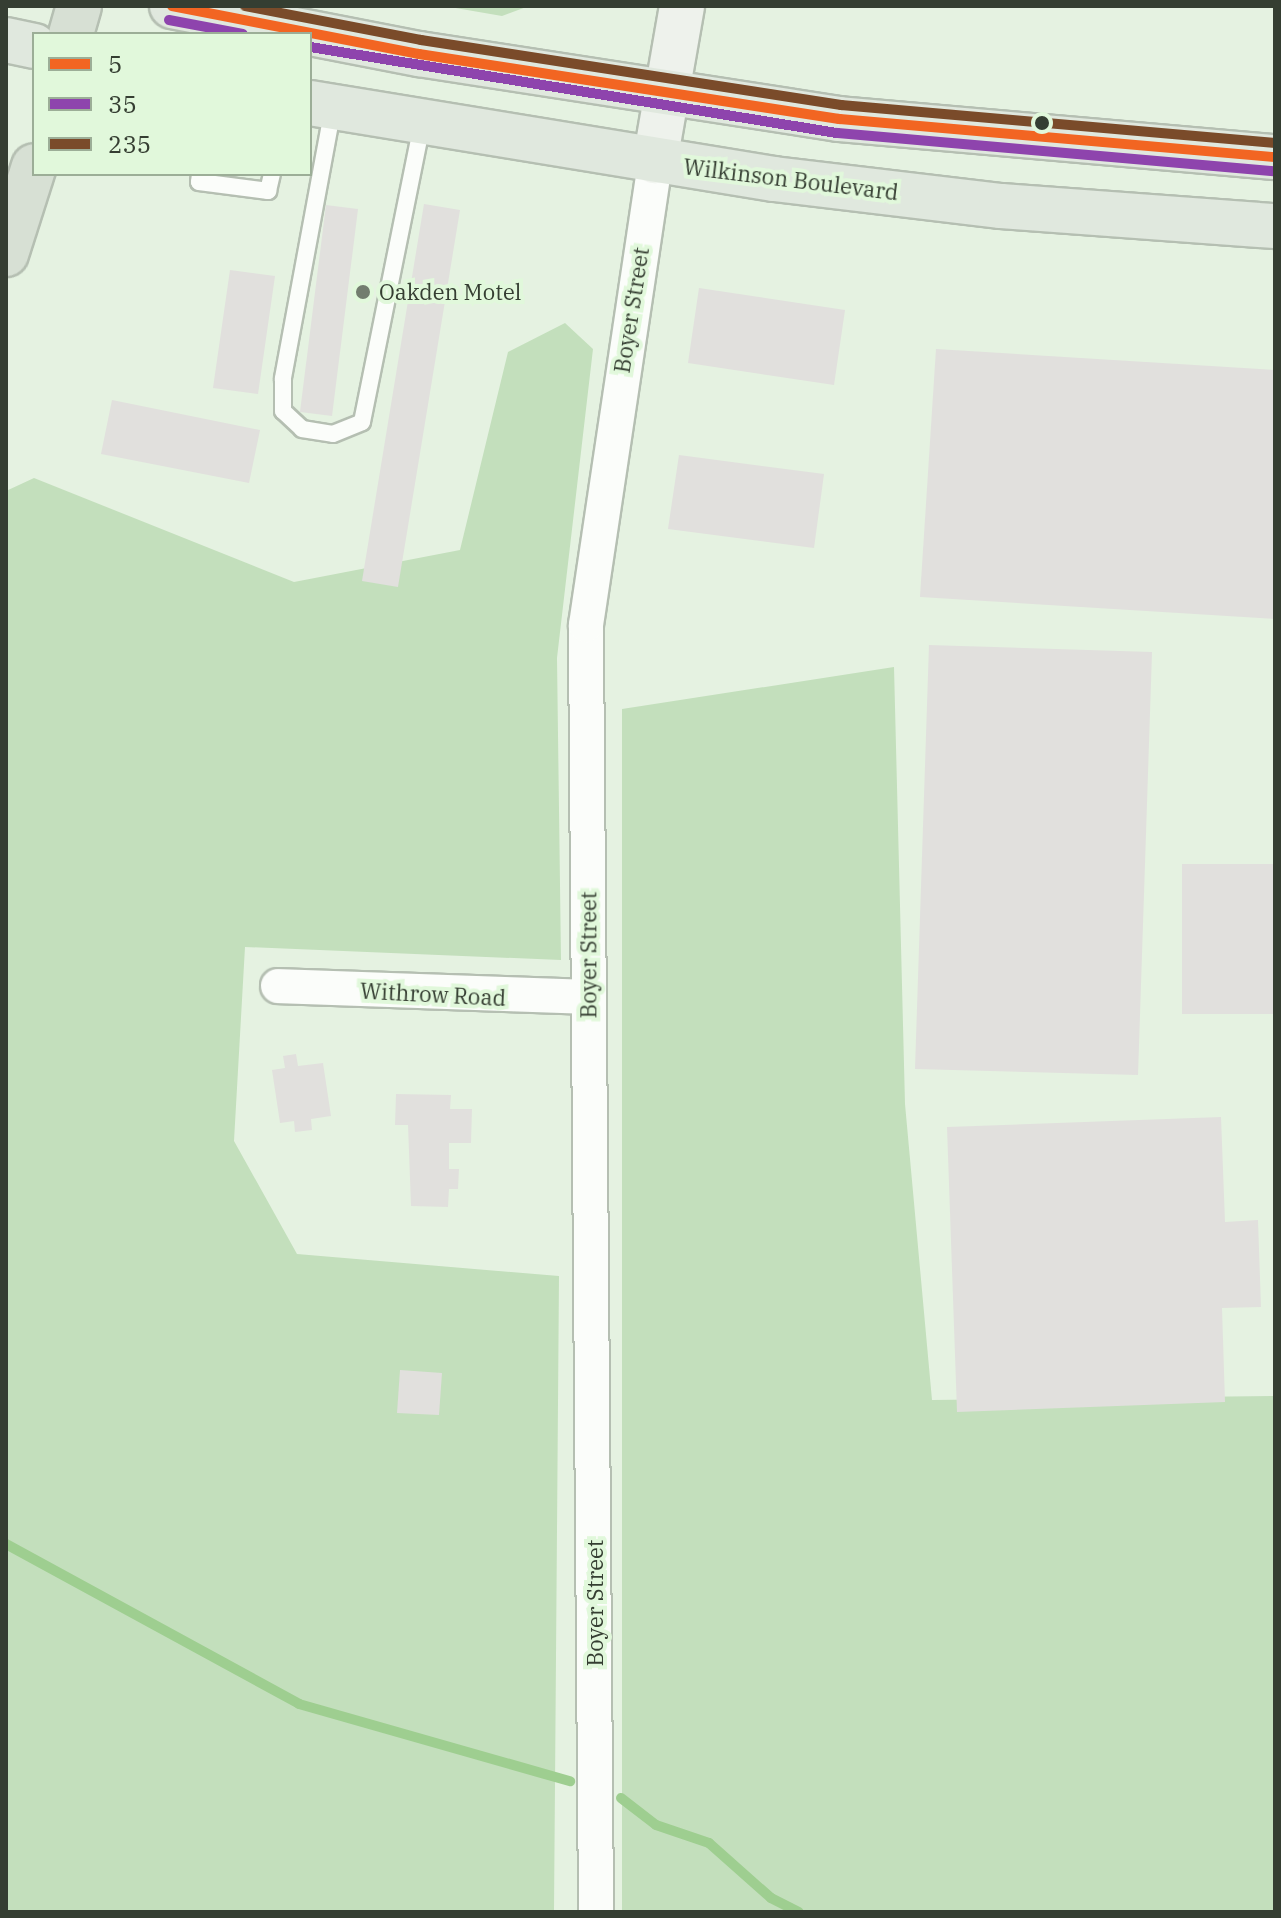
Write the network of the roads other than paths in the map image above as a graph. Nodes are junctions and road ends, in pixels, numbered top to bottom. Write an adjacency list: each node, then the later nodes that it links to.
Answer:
1 (79, 6): 4 (highway)
2 (172, 6): 5 (main road)
3 (682, 6): 9 (main road, Boyer Street)
4 (72, 32)
5 (306, 32)
6 (312, 33): 9 (main road)
7 (6, 40): 8 (main road)
8 (32, 46)
9 (667, 93): 12 (main road); 13 (main road, Boyer Street)
10 (322, 106): 11 (main road, Wilkinson Boulevard); 11 (lane)
11 (422, 123): 13 (main road, Wilkinson Boulevard)
12 (1275, 157)
13 (655, 161): 17 (main road, Wilkinson Boulevard); 20 (street, Boyer Street)
14 (32, 172): 18 (highway)
15 (200, 176): 16 (lane)
16 (272, 176)
17 (1275, 226)
18 (6, 254)
19 (278, 986): 20 (street, Withrow Road)
20 (588, 997): 21 (street, Boyer Street)
21 (596, 1912)

